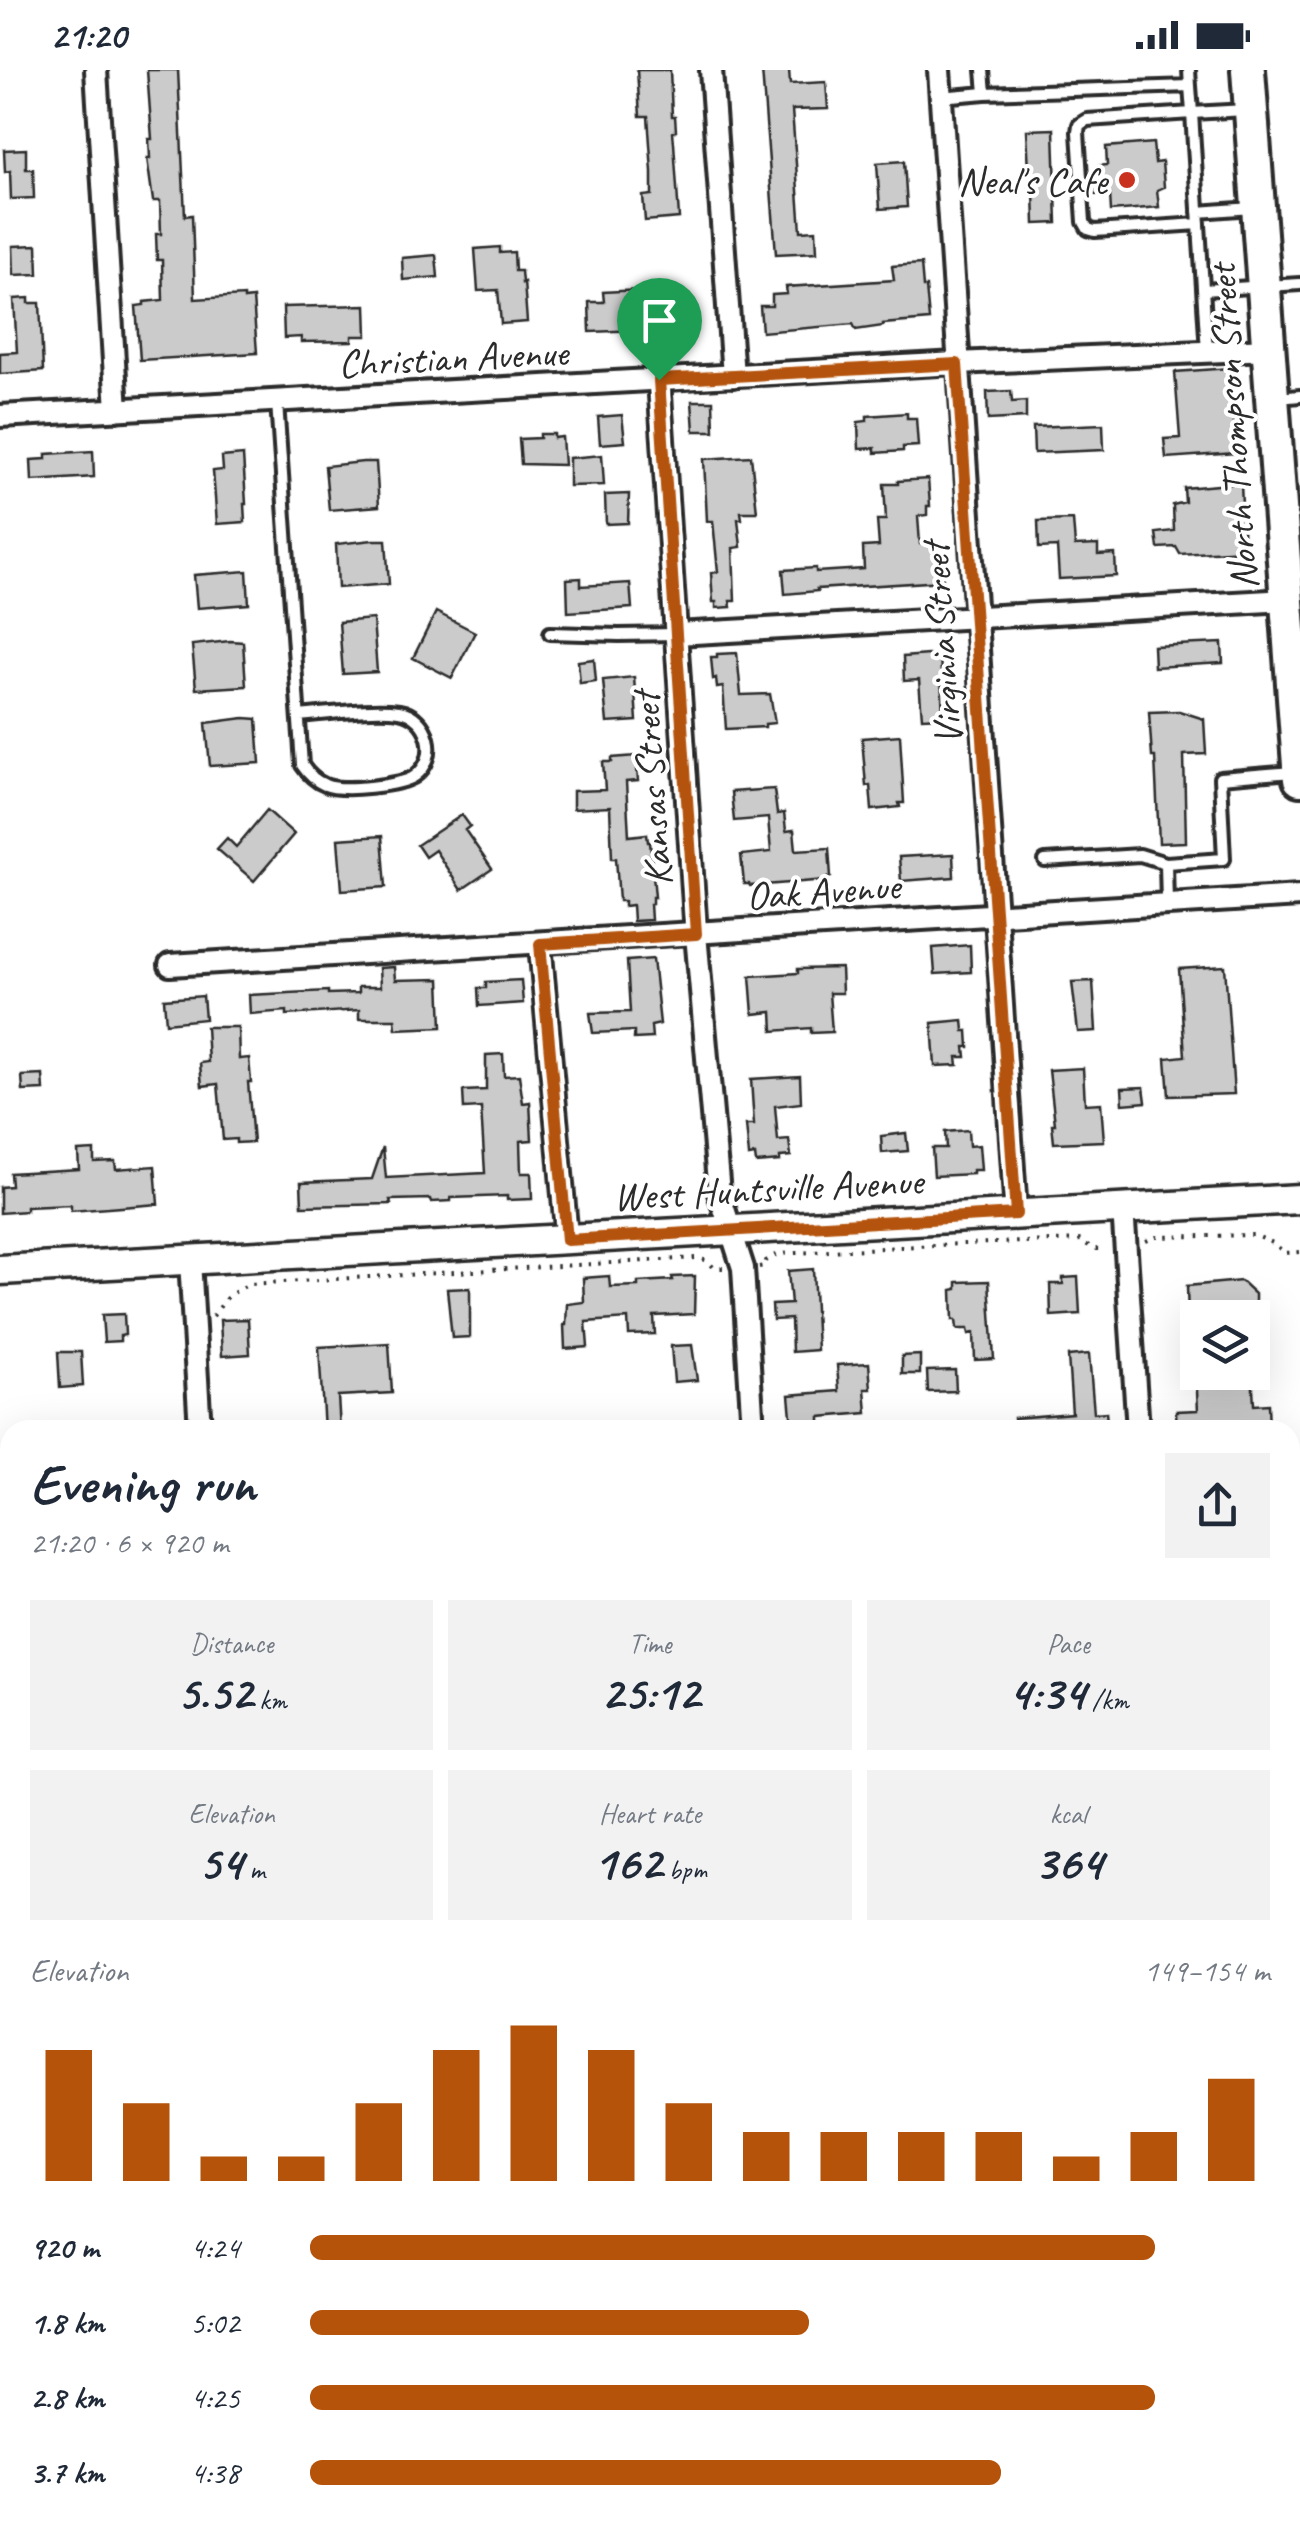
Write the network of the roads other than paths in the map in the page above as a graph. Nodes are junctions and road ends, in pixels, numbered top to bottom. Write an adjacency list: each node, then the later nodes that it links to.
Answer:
1 (96, 70): 24 (street)
2 (712, 70): 20 (street)
3 (938, 70): 9 (street, Virginia Street)
4 (983, 70): 8 (lane)
5 (1189, 70): 7 (lane)
6 (1248, 70): 10 (main road, North Thompson Street)
7 (1190, 86): 8 (lane); 11 (lane)
8 (985, 93): 9 (lane)
9 (940, 98): 19 (street, Virginia Street)
10 (1252, 110): 11 (lane); 12 (main road, North Thompson Street)
11 (1192, 113): 13 (lane); 13 (lane)
12 (1258, 208): 13 (lane); 15 (main road, North Thompson Street)
13 (1199, 218): 16 (lane)
14 (1300, 284): 15 (lane)
15 (1264, 287): 16 (lane); 17 (main road, North Thompson Street)
16 (1203, 290): 18 (lane)
17 (1269, 349): 18 (street, Christian Avenue); 22 (main road, North Thompson Street)
18 (1207, 352): 19 (street, Christian Avenue)
19 (957, 364): 20 (street, Christian Avenue); 28 (street, Virginia Street)
20 (732, 376): 21 (street, Christian Avenue)
21 (659, 380): 23 (street, Christian Avenue); 30 (street, Kansas Street)
22 (1286, 397): 26 (main road, North Thompson Street)
23 (276, 402): 24 (street, Christian Avenue); 32 (lane)
24 (117, 410): 25 (street, Christian Avenue)
25 (0, 416)
26 (1291, 540): 27 (main road, North Thompson Street)
27 (1286, 600): 28 (street); 31 (main road, North Thompson Street)
28 (974, 618): 30 (street); 38 (street, Virginia Street)
29 (550, 633): 30 (lane)
30 (676, 634): 39 (street, Kansas Street)
31 (1296, 661): 33 (main road, North Thompson Street)
32 (299, 716): 32 (lane)
33 (1300, 775): 35 (lane)
34 (1045, 861): 35 (lane)
35 (1166, 863): 37 (lane)
36 (1300, 896): 37 (street, Oak Avenue)
37 (1168, 904): 38 (street, Oak Avenue)
38 (994, 915): 39 (street, Oak Avenue); 44 (street, Virginia Street)
39 (696, 934): 40 (street, Oak Avenue); 45 (street, Kansas Street)
40 (540, 944): 41 (street, Oak Avenue); 46 (street)
41 (170, 965)
42 (1300, 1199): 43 (main road, West Huntsville Avenue)
43 (1122, 1208): 44 (main road, West Huntsville Avenue); 51 (street)
44 (1016, 1214): 45 (main road, West Huntsville Avenue)
45 (731, 1230): 46 (main road, West Huntsville Avenue); 50 (street, Kansas Street)
46 (567, 1240): 47 (main road, West Huntsville Avenue)
47 (190, 1260): 48 (main road, West Huntsville Avenue); 49 (street)
48 (0, 1270)
49 (199, 1420)
50 (752, 1420)
51 (1137, 1420)

